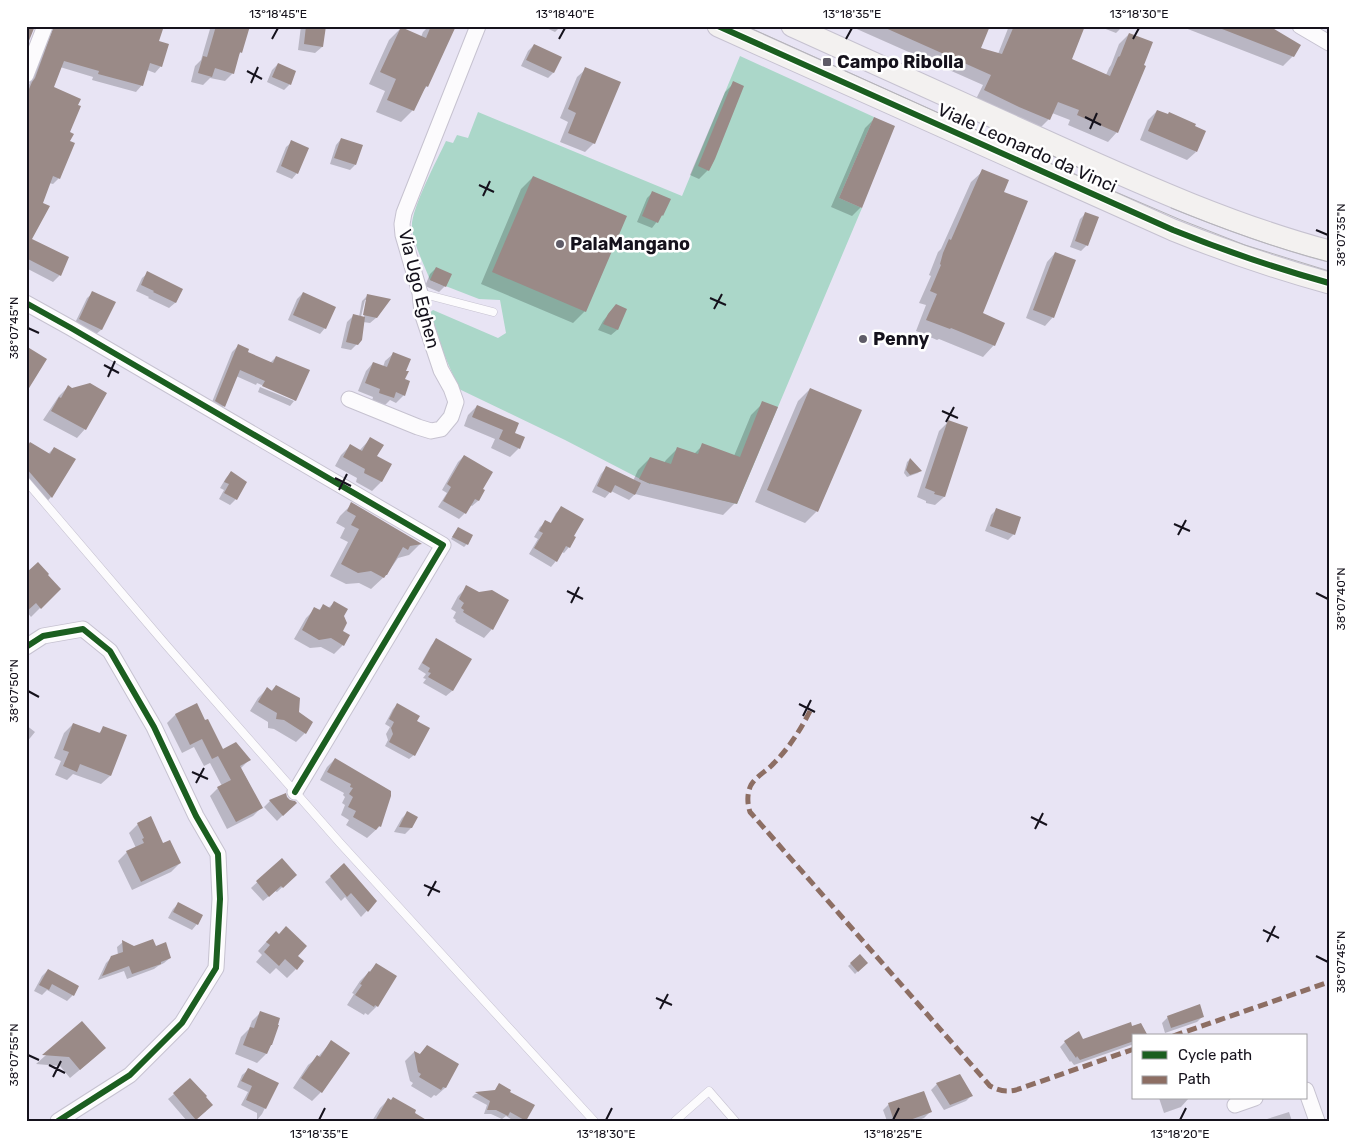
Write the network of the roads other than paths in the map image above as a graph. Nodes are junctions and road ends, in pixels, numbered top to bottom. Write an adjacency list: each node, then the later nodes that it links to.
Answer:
1 (45, 26): 7 (street)
2 (478, 26): 12 (street, Via Ugo Eghen)
3 (718, 26): 9 (street, Viale Leonardo da Vinci)
4 (792, 26): 8 (street, Viale Leonardo da Vinci)
5 (1300, 26): 6 (street)
6 (1329, 43)
7 (26, 75)
8 (1074, 153): 9 (street); 10 (street, Viale Leonardo da Vinci)
9 (1062, 180): 11 (street, Viale Leonardo da Vinci)
10 (1329, 251)
11 (1329, 283)
12 (420, 293): 14 (lane); 15 (street, Via Ugo Eghen)
13 (26, 304): 18 (street)
14 (493, 312)
15 (349, 399)
16 (26, 481): 18 (lane)
17 (26, 647): 22 (street)
18 (295, 792): 23 (lane)
19 (1308, 1096): 26 (street)
20 (1250, 1100): 21 (street)
21 (1235, 1105)
22 (58, 1121)
23 (594, 1121)
24 (675, 1121): 25 (lane)
25 (735, 1121)
26 (1317, 1121)

